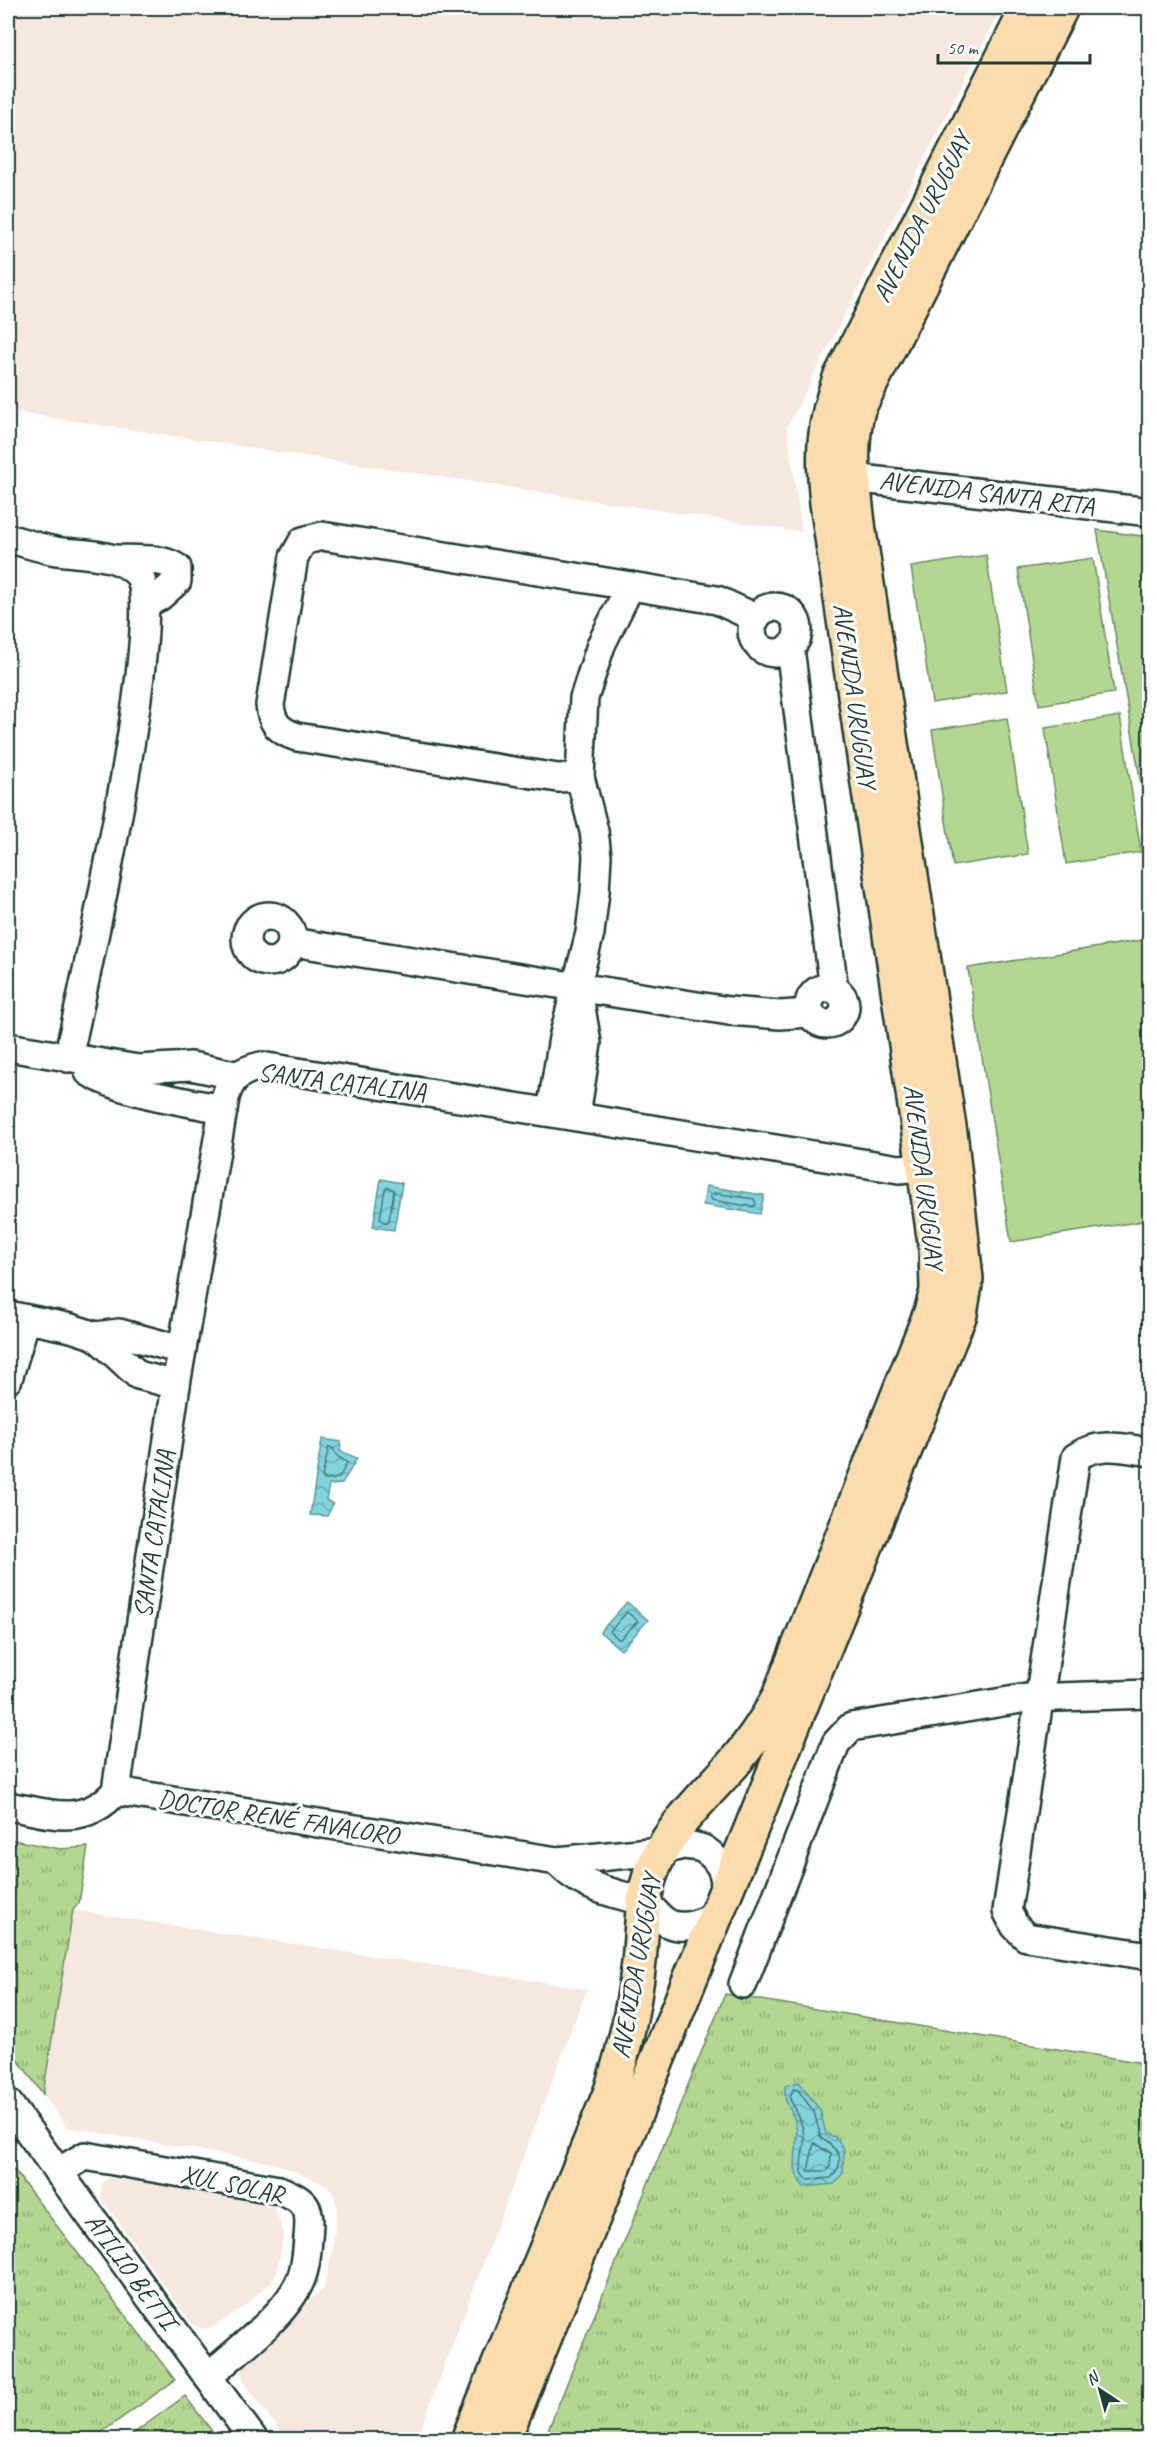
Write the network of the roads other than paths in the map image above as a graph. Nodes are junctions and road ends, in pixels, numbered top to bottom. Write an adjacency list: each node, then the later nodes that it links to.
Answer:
1 (1028, 8): 3 (main road, AVENIDA URUGUAY)
2 (1061, 8): 3 (main road, AVENIDA URUGUAY)
3 (839, 476): 4 (street, AVENIDA SANTA RITA); 17 (main road, AVENIDA URUGUAY)
4 (1149, 512)
5 (8, 538): 6 (street)
6 (113, 558): 8 (street); 8 (street)
7 (630, 586): 9 (street); 9 (street); 11 (street)
8 (145, 604): 13 (street)
9 (580, 777): 11 (street)
10 (292, 942): 11 (street)
11 (578, 986): 16 (street)
12 (8, 1047): 13 (street)
13 (68, 1058): 14 (street); 15 (street)
14 (235, 1075): 15 (street, SANTA CATALINA); 16 (street, SANTA CATALINA)
15 (223, 1109): 20 (street, SANTA CATALINA)
16 (564, 1114): 17 (street, SANTA CATALINA)
17 (939, 1165): 28 (main road, AVENIDA URUGUAY); 31 (main road, AVENIDA URUGUAY)
18 (17, 1317): 19 (street); 21 (street)
19 (96, 1336): 20 (street); 22 (street)
20 (182, 1350): 22 (street, SANTA CATALINA)
21 (8, 1379)
22 (176, 1385): 26 (street, SANTA CATALINA)
23 (1149, 1452): 25 (street)
24 (1149, 1694): 25 (street)
25 (1038, 1698): 32 (street); 33 (street)
26 (116, 1791): 27 (street); 29 (street, DOCTOR RENÉ FAVALORO)
27 (8, 1806)
28 (660, 1851): 29 (street, DOCTOR RENÉ FAVALORO); 30 (main road, AVENIDA URUGUAY); 31 (street)
29 (557, 1861): 30 (street)
30 (645, 1902): 31 (street); 38 (main road, AVENIDA URUGUAY)
31 (723, 1902): 39 (main road, AVENIDA URUGUAY)
32 (1149, 1956)
33 (743, 1984)
34 (8, 2103): 35 (street, ATILIO BETTI)
35 (58, 2172): 36 (street, ATILIO BETTI); 36 (street, XUL SOLAR)
36 (208, 2377): 37 (street, ATILIO BETTI)
37 (254, 2439)
38 (468, 2439)
39 (503, 2439)

